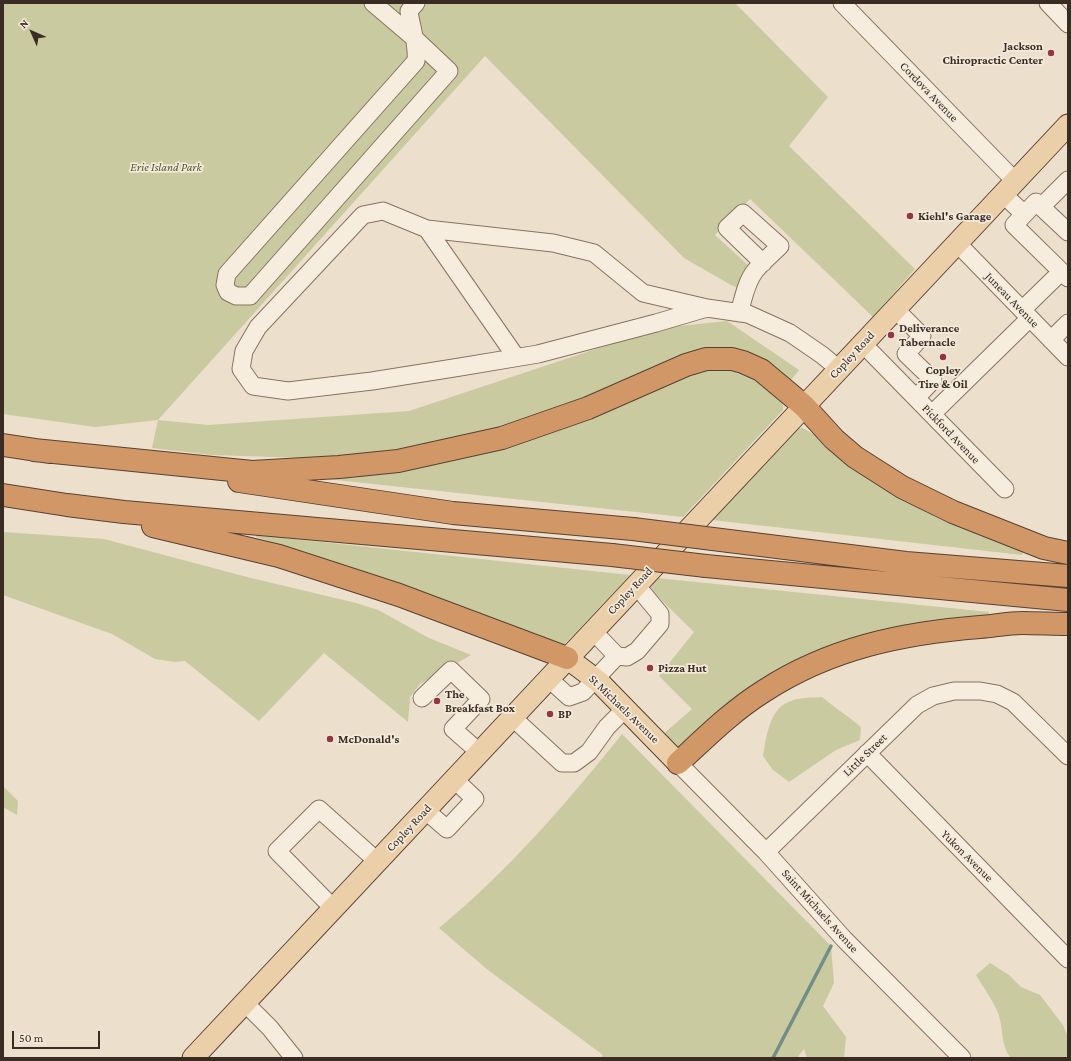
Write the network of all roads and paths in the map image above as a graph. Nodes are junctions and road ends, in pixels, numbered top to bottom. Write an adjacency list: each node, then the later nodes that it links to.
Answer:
1 (373, 3): 6 (street)
2 (416, 3): 6 (street)
3 (842, 3): 9 (street, Cordova Avenue)
4 (1055, 5): 5 (street)
5 (1068, 24)
6 (413, 37): 6 (street)
7 (1066, 133): 9 (main road, Copley Road)
8 (1068, 180): 10 (street)
9 (1009, 187): 11 (street, Cordova Avenue); 14 (main road, Copley Road)
10 (1041, 207): 11 (street); 13 (street)
11 (1024, 214): 16 (street)
12 (427, 229): 17 (street); 24 (street); 24 (street)
13 (1068, 232)
14 (957, 243): 18 (main road, Copley Road); 20 (street, Juneau Avenue)
15 (763, 263): 19 (street)
16 (1065, 275): 20 (street)
17 (706, 308): 19 (street); 24 (street)
18 (895, 309): 23 (main road, Copley Road); 27 (street)
19 (738, 313): 26 (street)
20 (1026, 314): 22 (street, Juneau Avenue); 29 (street)
21 (1068, 323): 22 (street)
22 (1051, 340): 25 (street, Juneau Avenue)
23 (863, 344): 26 (main road, Copley Road); 27 (street, Pickford Avenue)
24 (516, 357)
25 (1068, 357)
26 (839, 369): 28 (main road, Copley Road)
27 (916, 398): 29 (street, Pickford Avenue)
28 (804, 406): 31 (highway); 35 (highway); 37 (main road, Copley Road)
29 (932, 414): 32 (street, Pickford Avenue)
30 (3, 445): 31 (highway)
31 (34, 450): 36 (highway, bridge)
32 (1006, 489)
33 (3, 495): 34 (highway)
34 (67, 506): 38 (highway, bridge); 42 (highway)
35 (1068, 553)
36 (1068, 576)
37 (636, 585): 40 (main road, Copley Road); 41 (street)
38 (1068, 600)
39 (1068, 624): 51 (highway)
40 (593, 631): 41 (street); 42 (main road, Copley Road)
41 (617, 656): 44 (street)
42 (567, 658): 43 (main road, Copley Road); 44 (main road, St Michaels Avenue)
43 (548, 678): 44 (street); 47 (main road, Copley Road)
44 (596, 680): 46 (main road, St Michaels Avenue)
45 (422, 698): 48 (street)
46 (625, 709): 47 (street); 51 (main road, St Michaels Avenue)
47 (512, 717): 48 (main road, Copley Road)
48 (479, 752): 52 (main road, Copley Road)
49 (867, 753): 50 (street, Little Street); 54 (street, Little Street); 57 (street, Yukon Avenue)
50 (1068, 756)
51 (678, 763): 54 (street, Saint Michaels Avenue)
52 (454, 779): 53 (main road, Copley Road); 53 (street)
53 (425, 810): 55 (main road, Copley Road)
54 (766, 852): 61 (street, Saint Michaels Avenue)
55 (377, 861): 56 (main road, Copley Road); 56 (street)
56 (333, 908): 58 (main road, Copley Road)
57 (1068, 959)
58 (245, 1003): 59 (main road, Copley Road); 60 (street)
59 (202, 1055)
60 (294, 1058)
61 (962, 1058)

